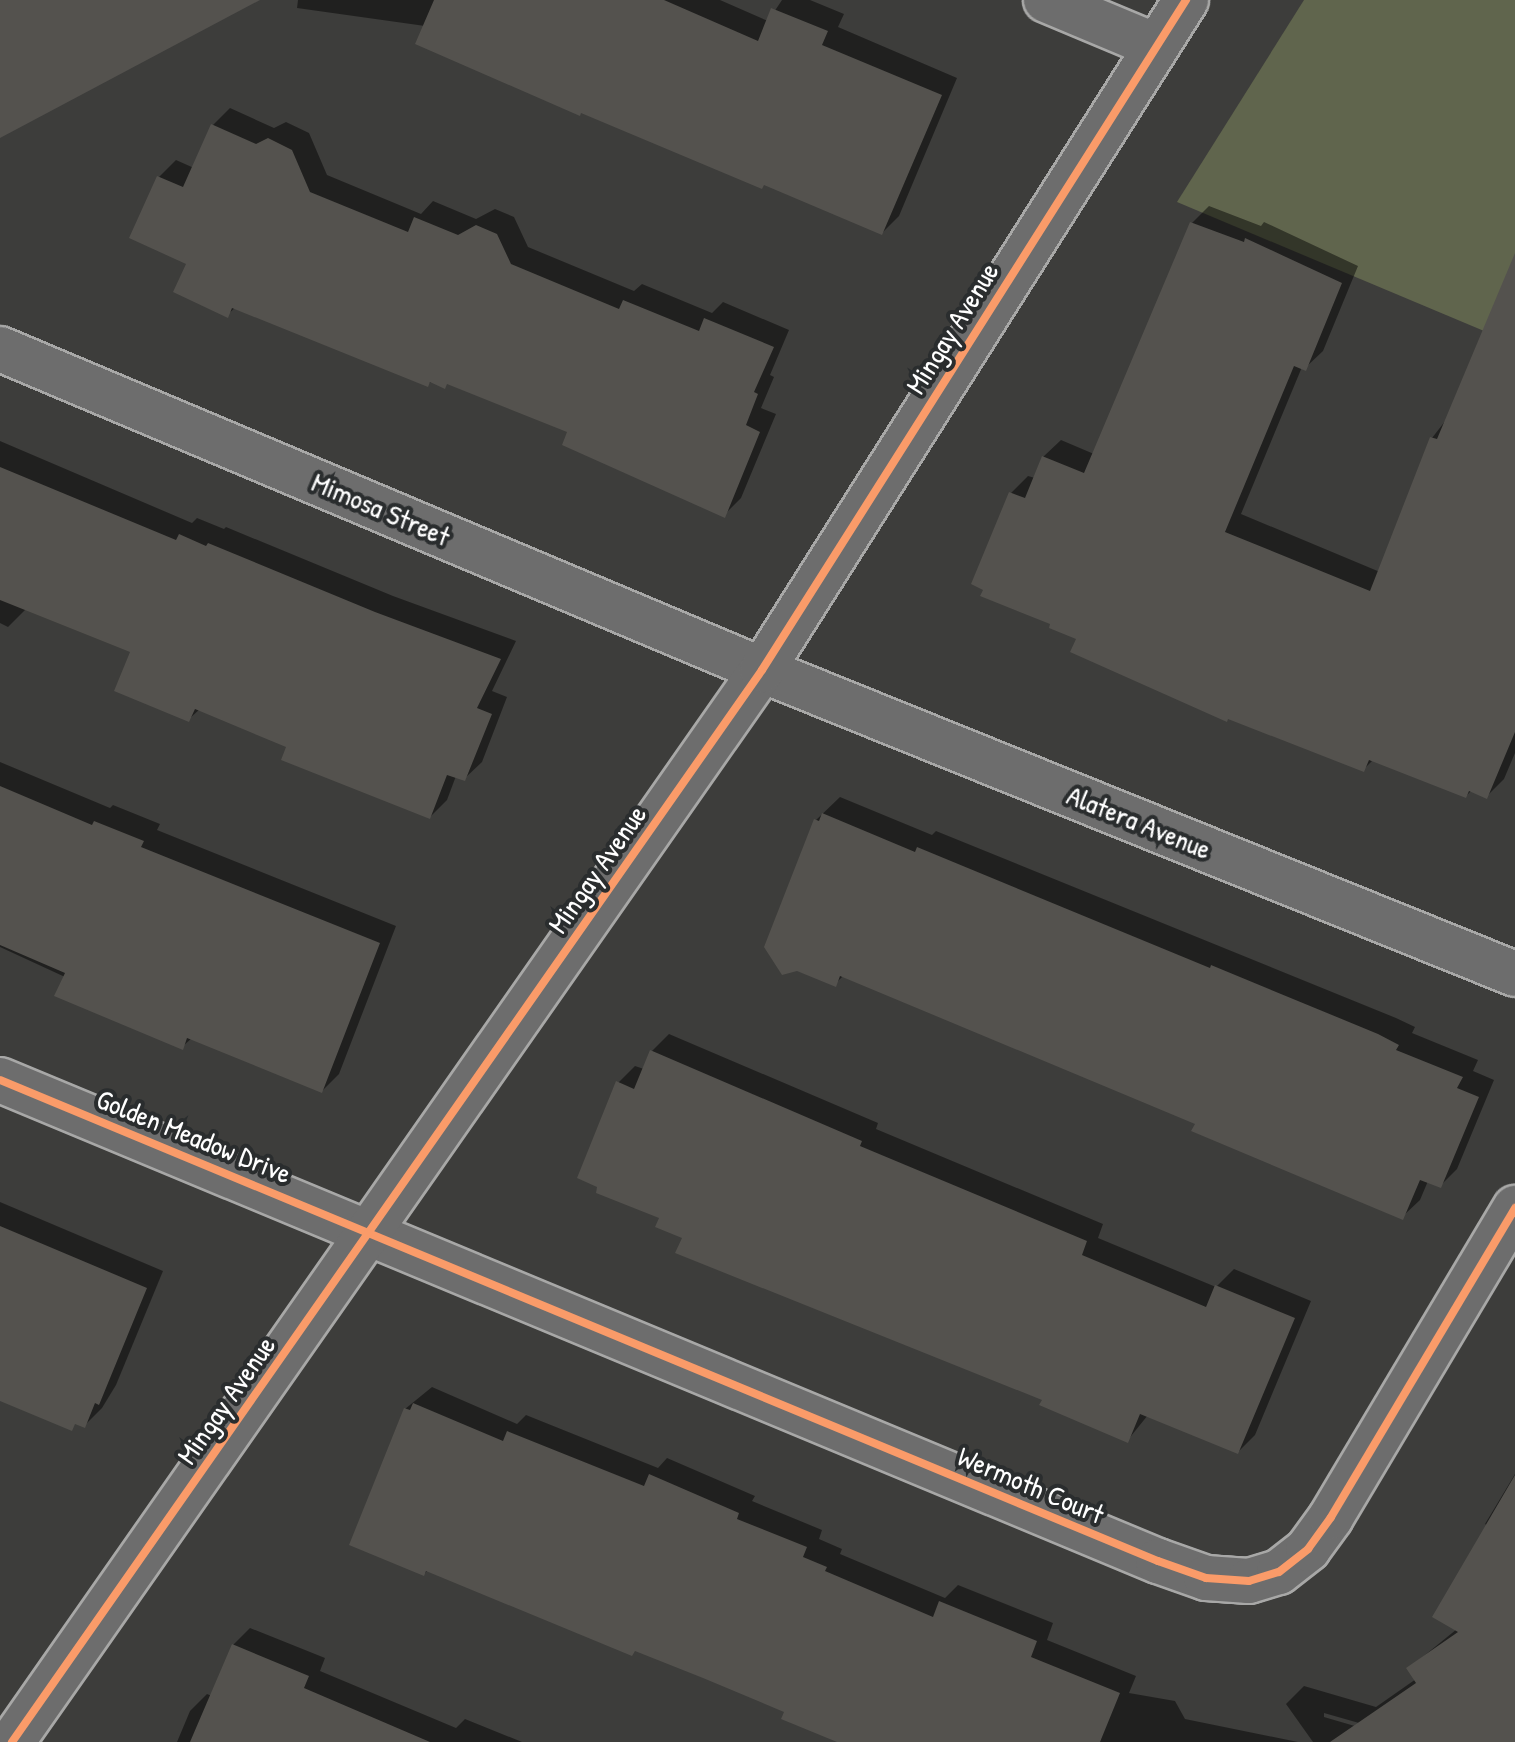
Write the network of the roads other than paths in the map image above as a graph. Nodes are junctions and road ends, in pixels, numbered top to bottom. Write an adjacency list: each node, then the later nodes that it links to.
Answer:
1 (1046, 0): 3 (street)
2 (1186, 0): 3 (street, Mingay Avenue)
3 (1156, 46): 5 (street, Mingay Avenue)
4 (0, 349): 5 (street, Mimosa Street)
5 (762, 670): 6 (street, Alatera Avenue); 9 (street, Mingay Avenue)
6 (1515, 974)
7 (0, 1080): 9 (street, Golden Meadow Drive)
8 (1515, 1208): 9 (street, Wermoth Court)
9 (371, 1233): 10 (street, Mingay Avenue)
10 (12, 1742)

